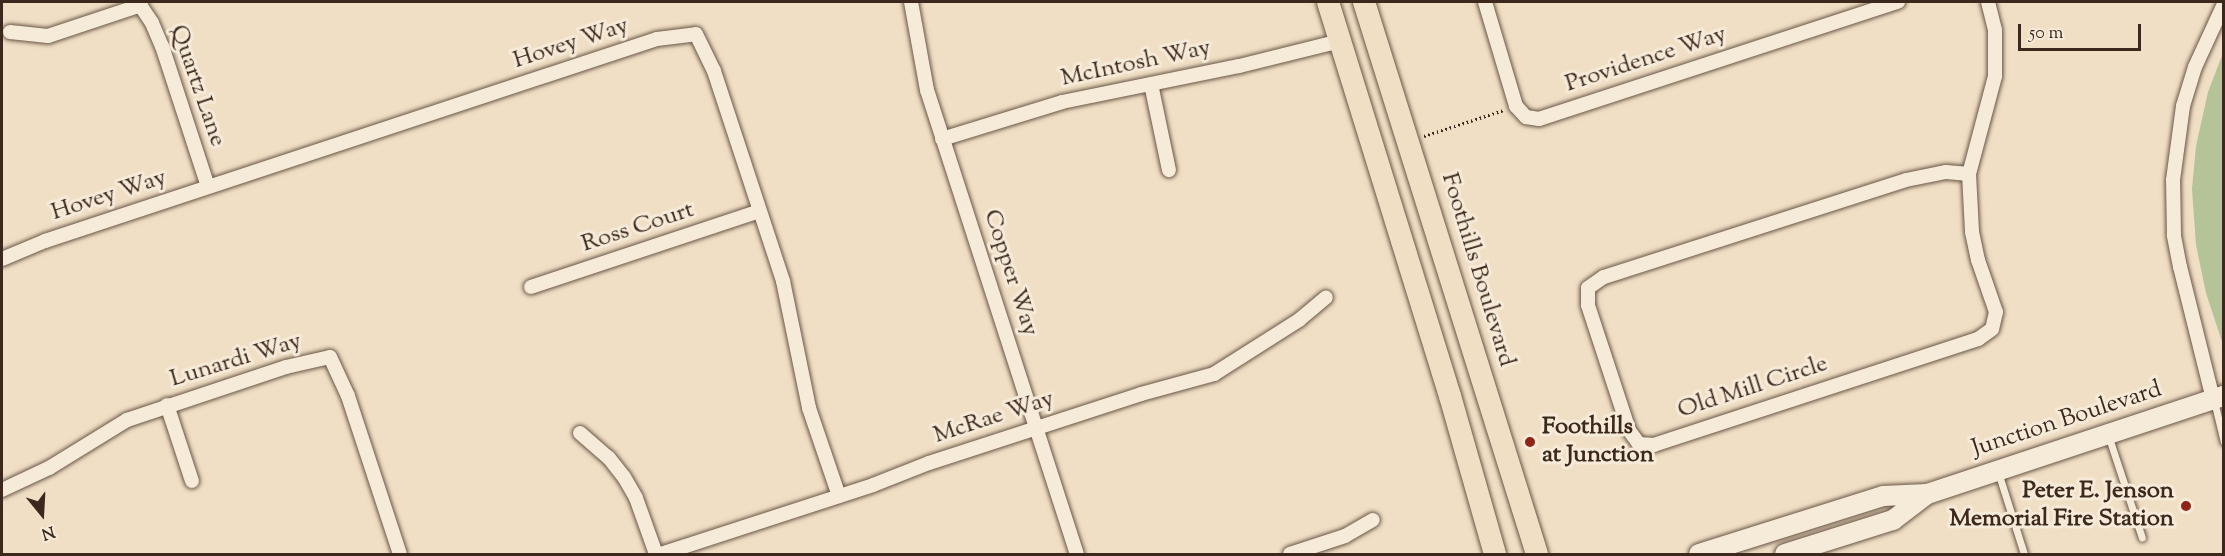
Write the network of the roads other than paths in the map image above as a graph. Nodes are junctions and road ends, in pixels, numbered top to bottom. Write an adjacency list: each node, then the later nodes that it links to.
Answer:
1 (911, 2): 12 (street, Copper Way)
2 (1328, 2): 10 (main road)
3 (1364, 2): 39 (main road, Foothills Boulevard)
4 (1485, 2): 5 (street, Providence Way)
5 (1898, 2)
6 (1988, 2): 14 (street, Old Mill Circle)
7 (139, 3): 9 (street); 15 (street, Quartz Lane)
8 (2223, 4): 20 (street)
9 (10, 32)
10 (1340, 41): 11 (street, McIntosh Way); 33 (main road)
11 (1151, 84): 12 (street, McIntosh Way); 13 (street)
12 (942, 139): 22 (street, Copper Way)
13 (1168, 170)
14 (1969, 174): 14 (street, Old Mill Circle)
15 (208, 187): 16 (street, Hovey Way); 17 (street, Hovey Way)
16 (759, 211): 18 (street, Ross Court); 30 (street, Hovey Way)
17 (2, 259)
18 (531, 287)
19 (1326, 297): 22 (street, McRae Way)
20 (2218, 398): 24 (main road, Junction Boulevard); 25 (lane)
21 (167, 405): 27 (street); 28 (street, Lunardi Way); 34 (street, Lunardi Way)
22 (1036, 428): 30 (street, McRae Way); 37 (street, Copper Way)
23 (580, 433): 35 (street)
24 (2108, 434): 26 (main road, Junction Boulevard); 32 (lane)
25 (2223, 442)
26 (1997, 470): 29 (main road, Junction Boulevard); 42 (lane)
27 (192, 481)
28 (2, 490)
29 (1927, 494): 40 (main road, Junction Boulevard); 41 (main road, Junction Boulevard)
30 (839, 496): 36 (street, McRae Way)
31 (1373, 520): 38 (street)
32 (2142, 538)
33 (1490, 549)
34 (400, 555)
35 (656, 555)
36 (661, 555)
37 (1077, 555)
38 (1290, 555)
39 (1537, 555)
40 (1700, 555)
41 (1785, 555)
42 (2024, 555)

